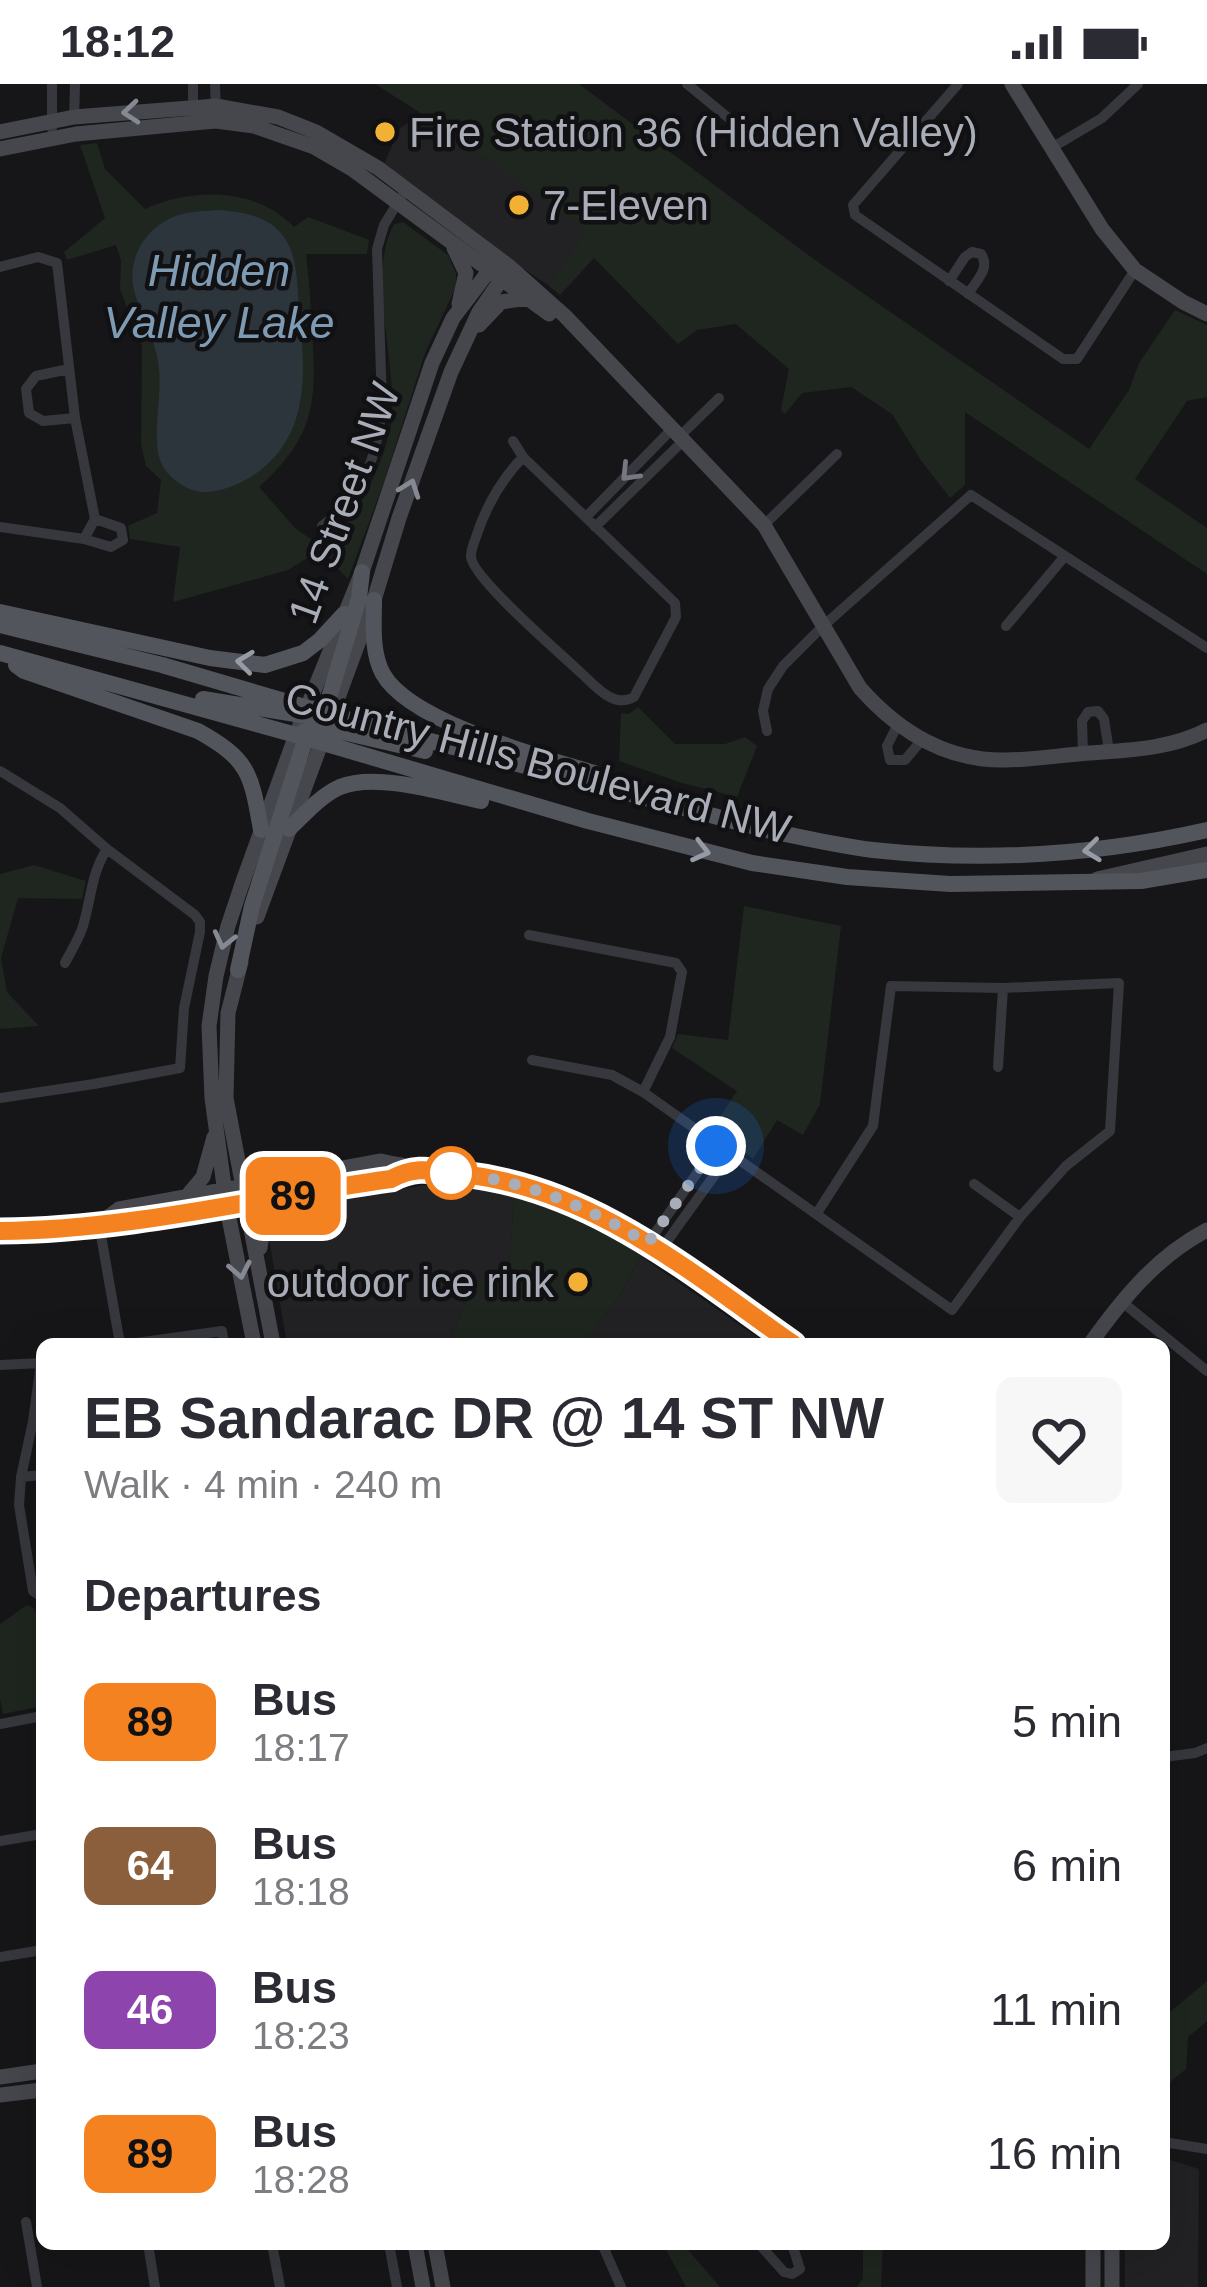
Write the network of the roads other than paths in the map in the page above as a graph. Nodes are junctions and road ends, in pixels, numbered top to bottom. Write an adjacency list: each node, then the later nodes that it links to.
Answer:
1 (52, 84): 12 (street)
2 (75, 84): 11 (street)
3 (193, 84): 10 (street)
4 (215, 84): 9 (street)
5 (687, 84): 14 (street)
6 (958, 84): 22 (street)
7 (1012, 84): 15 (street)
8 (1138, 84): 15 (street)
9 (216, 114): 10 (street); 17 (street)
10 (193, 115): 11 (street)
11 (75, 126): 12 (street)
12 (52, 129): 13 (street); 16 (street)
13 (0, 132)
14 (753, 138)
15 (1053, 147): 21 (street)
16 (0, 149)
17 (401, 196): 18 (street); 20 (street); 39 (street)
18 (451, 242): 20 (street); 26 (street)
19 (0, 267): 29 (street)
20 (500, 268): 24 (street); 26 (street, 14 Street NW); 27 (street, 14 Street NW); 28 (street)
21 (1135, 270): 23 (street); 25 (street)
22 (949, 281): 23 (street); 23 (street)
23 (968, 294)
24 (528, 298): 27 (street); 28 (street)
25 (1207, 314)
26 (453, 318): 43 (street, 14 Street NW)
27 (462, 345): 44 (street, 14 Street NW, one-way to 27)
28 (591, 345): 32 (street)
29 (69, 369): 31 (street); 31 (street)
30 (718, 398): 32 (street)
31 (75, 418): 36 (street)
32 (678, 436): 37 (street); 38 (street)
33 (513, 441): 35 (street)
34 (837, 454): 38 (street)
35 (524, 457): 37 (street); 37 (street)
36 (95, 519): 41 (street); 41 (street)
37 (591, 522)
38 (764, 525): 49 (street)
39 (322, 526)
40 (0, 527): 41 (street)
41 (84, 539)
42 (1065, 556): 48 (street); 49 (street); 50 (street)
43 (362, 572): 46 (street, 14 Street NW); 53 (main road)
44 (374, 600): 53 (street, 14 Street NW); 64 (main road)
45 (0, 612): 46 (main road, one-way to 45)
46 (344, 614): 53 (street, 14 Street NW)
47 (0, 625): 53 (main road, Country Hills Boulevard NW)
48 (1006, 626)
49 (822, 627): 52 (street); 55 (street)
50 (1207, 648)
51 (0, 654): 53 (main road, Country Hills Boulevard NW); 62 (main road)
52 (898, 724): 56 (street); 56 (street)
53 (315, 725): 60 (main road, Country Hills Boulevard NW); 61 (street, 14 Street NW); 62 (street, 14 Street NW); 64 (main road); 71 (main road)
54 (1207, 730): 57 (street)
55 (766, 731)
56 (921, 741): 58 (street)
57 (1109, 751): 58 (street); 58 (street)
58 (1083, 753)
59 (0, 772): 65 (street)
60 (588, 821): 61 (main road); 68 (main road, Country Hills Boulevard NW, one-way to 68)
61 (289, 829): 71 (street, 14 Street NW)
62 (262, 830): 77 (street, 14 Street NW, one-way to 77)
63 (1207, 830): 64 (main road, Country Hills Boulevard NW, one-way to 64)
64 (772, 831)
65 (107, 849): 70 (street); 76 (street)
66 (1207, 854): 68 (street, Country Hills Boulevard NW)
67 (1207, 870): 68 (main road)
68 (1094, 880)
69 (530, 935): 75 (street)
70 (65, 963)
71 (238, 970): 83 (street, 14 Street NW)
72 (1003, 988): 74 (street); 87 (street); 88 (street)
73 (532, 1060): 75 (street)
74 (998, 1067)
75 (643, 1093): 78 (street)
76 (0, 1098)
77 (216, 1129): 82 (street, 14 Street NW); 84 (street)
78 (716, 1146): 79 (street); 92 (street)
79 (729, 1155): 87 (street); 92 (street)
80 (411, 1168): 83 (street); 85 (street); 92 (street)
81 (974, 1184): 88 (street)
82 (224, 1190): 83 (street); 84 (street); 86 (street, 14 Street NW)
83 (244, 1195): 85 (street); 86 (street); 93 (street, 14 Street NW)
84 (185, 1198): 89 (street)
85 (272, 1199): 93 (street)
86 (227, 1208): 89 (street); 96 (street, 14 Street NW, one-way to 96)
87 (817, 1213): 88 (street)
88 (1020, 1217)
89 (99, 1224): 91 (street); 95 (street)
90 (1207, 1230): 94 (street)
91 (0, 1231)
92 (654, 1247): 98 (street)
93 (257, 1262): 97 (street, 14 Street NW)
94 (1121, 1301): 99 (street); 100 (street)
95 (119, 1338)
96 (253, 1338)
97 (272, 1338)
98 (785, 1338)
99 (1094, 1338)
100 (1166, 1338)
101 (1170, 1341): 104 (street)
102 (36, 1363): 103 (street)
103 (0, 1365)
104 (1207, 1371)
105 (36, 1399): 107 (street)
106 (36, 1475): 107 (street)
107 (21, 1477): 108 (street)
108 (36, 1593)
109 (36, 1717): 110 (street)
110 (0, 1724)
111 (1207, 1748): 112 (street)
112 (1170, 1756)
113 (36, 1835): 114 (street)
114 (0, 1841)
115 (36, 1951): 116 (street)
116 (0, 1957)
117 (36, 2072): 118 (street)
118 (0, 2077)
119 (36, 2091): 120 (street)
120 (0, 2095)
121 (1170, 2143): 122 (street)
122 (1207, 2150)
123 (26, 2222): 134 (street)
124 (149, 2250): 135 (street)
125 (273, 2250): 136 (street)
126 (390, 2250): 137 (street)
127 (416, 2250): 138 (street)
128 (437, 2250): 139 (street)
129 (605, 2250): 140 (street)
130 (764, 2250): 131 (street)
131 (794, 2250)
132 (1093, 2250): 141 (street)
133 (1112, 2250): 142 (street)
134 (38, 2287)
135 (155, 2287)
136 (280, 2287)
137 (397, 2287)
138 (423, 2287)
139 (443, 2287)
140 (621, 2287)
141 (1094, 2287)
142 (1112, 2287)

